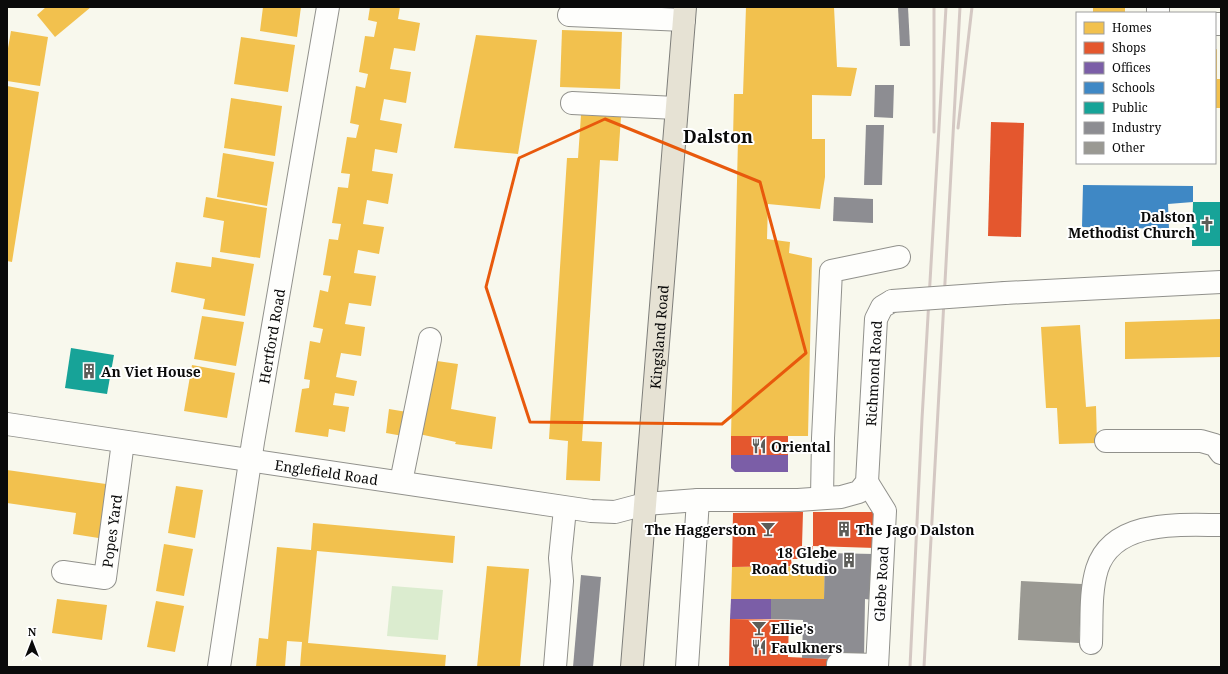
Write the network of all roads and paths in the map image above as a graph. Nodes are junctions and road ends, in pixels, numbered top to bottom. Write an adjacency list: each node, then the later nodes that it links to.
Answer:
1 (328, 7): 13 (street, Hertford Road)
2 (684, 14): 3 (street); 5 (highway, Kingsland Road)
3 (569, 15)
4 (572, 103): 5 (street)
5 (676, 108): 18 (highway, Kingsland Road)
6 (899, 257): 16 (street)
7 (1221, 282): 15 (street, Richmond Road, bridge)
8 (430, 339): 14 (street)
9 (7, 424): 11 (street, Englefield Road)
10 (1106, 441): 12 (street)
11 (123, 442): 13 (street, Englefield Road); 21 (street, Popes Yard)
12 (1221, 453)
13 (250, 460): 14 (street, Englefield Road); 24 (street, Hertford Road)
14 (401, 482): 19 (street, Englefield Road)
15 (868, 482): 16 (street); 23 (street, Glebe Road)
16 (822, 498): 17 (street)
17 (698, 500): 18 (street); 27 (street)
18 (645, 504): 19 (street, Englefield Road); 26 (highway, Kingsland Road)
19 (565, 509): 25 (street)
20 (1221, 525): 22 (street)
21 (63, 572)
22 (1091, 643)
23 (877, 666): 28 (street)
24 (219, 667)
25 (555, 667)
26 (632, 667)
27 (687, 667)
28 (838, 667)

